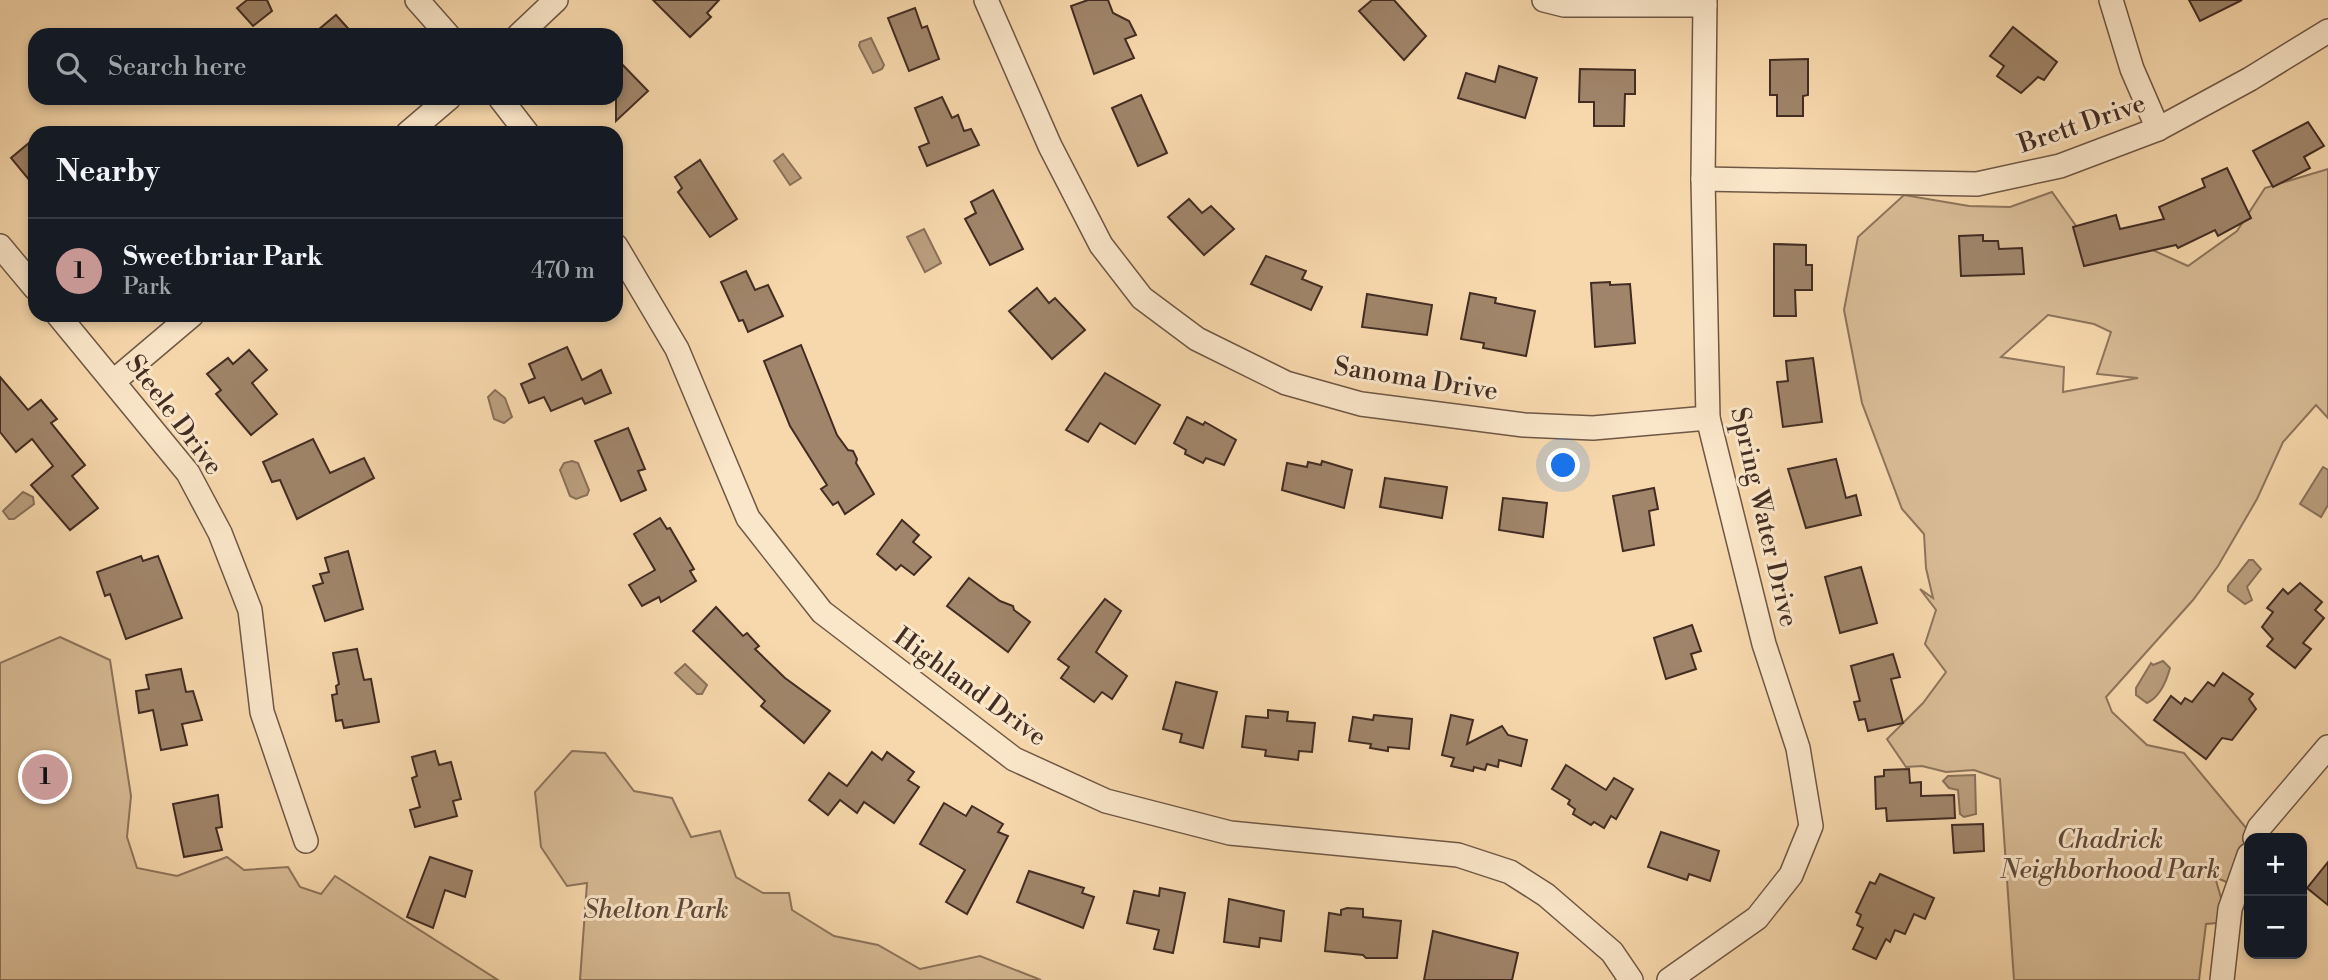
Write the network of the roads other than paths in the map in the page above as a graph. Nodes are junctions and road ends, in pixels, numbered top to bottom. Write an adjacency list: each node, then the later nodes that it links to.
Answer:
1 (417, 0): 7 (street)
2 (556, 0): 8 (street)
3 (986, 0): 22 (street, Sanoma Drive)
4 (1545, 0): 6 (street)
5 (2111, 0): 14 (street)
6 (1705, 3): 15 (street, Spring Water Drive)
7 (442, 28)
8 (526, 28)
9 (2328, 31): 14 (street, Brett Drive)
10 (441, 105): 12 (street)
11 (505, 105): 13 (street)
12 (416, 126)
13 (522, 126)
14 (2158, 129): 15 (street, Brett Drive)
15 (1703, 179): 22 (street, Spring Water Drive)
16 (0, 246): 18 (street)
17 (623, 258): 27 (street, Highland Drive)
18 (28, 280)
19 (64, 322): 21 (street, Steele Drive)
20 (184, 322): 21 (street)
21 (114, 381): 25 (street, Steele Drive)
22 (1708, 418): 28 (street, Spring Water Drive)
23 (2324, 760): 24 (street)
24 (2257, 833)
25 (306, 841)
26 (2244, 869): 29 (street)
27 (1631, 980)
28 (1670, 980)
29 (2222, 980)

